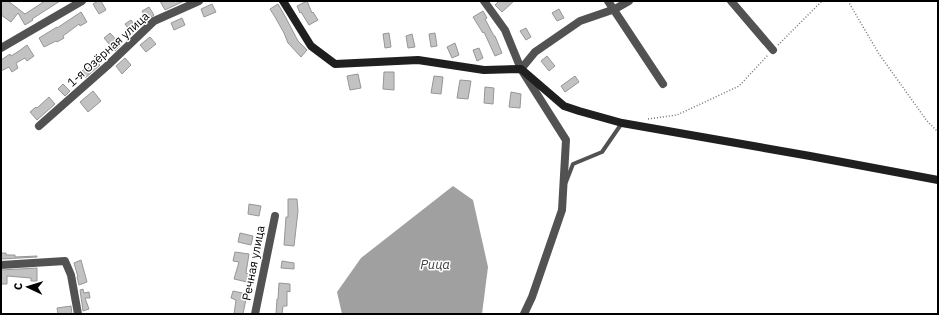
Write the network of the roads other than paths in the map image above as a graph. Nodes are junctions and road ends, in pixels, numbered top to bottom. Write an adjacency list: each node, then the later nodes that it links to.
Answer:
1 (82, 1): 9 (street)
2 (199, 1): 14 (street, 1-я Озёрная улица)
3 (283, 1): 11 (street)
4 (484, 1): 11 (street)
5 (608, 1): 8 (street)
6 (629, 1): 8 (street)
7 (731, 1): 10 (street)
8 (614, 9): 11 (street); 12 (street)
9 (1, 48)
10 (773, 50)
11 (521, 69): 13 (street); 16 (street)
12 (662, 84)
13 (622, 123): 15 (street); 16 (lane)
14 (39, 126)
15 (938, 180)
16 (563, 189): 21 (street)
17 (274, 216): 20 (street, Речная улица)
18 (1, 265): 19 (street)
19 (78, 314)
20 (255, 314)
21 (524, 314)

